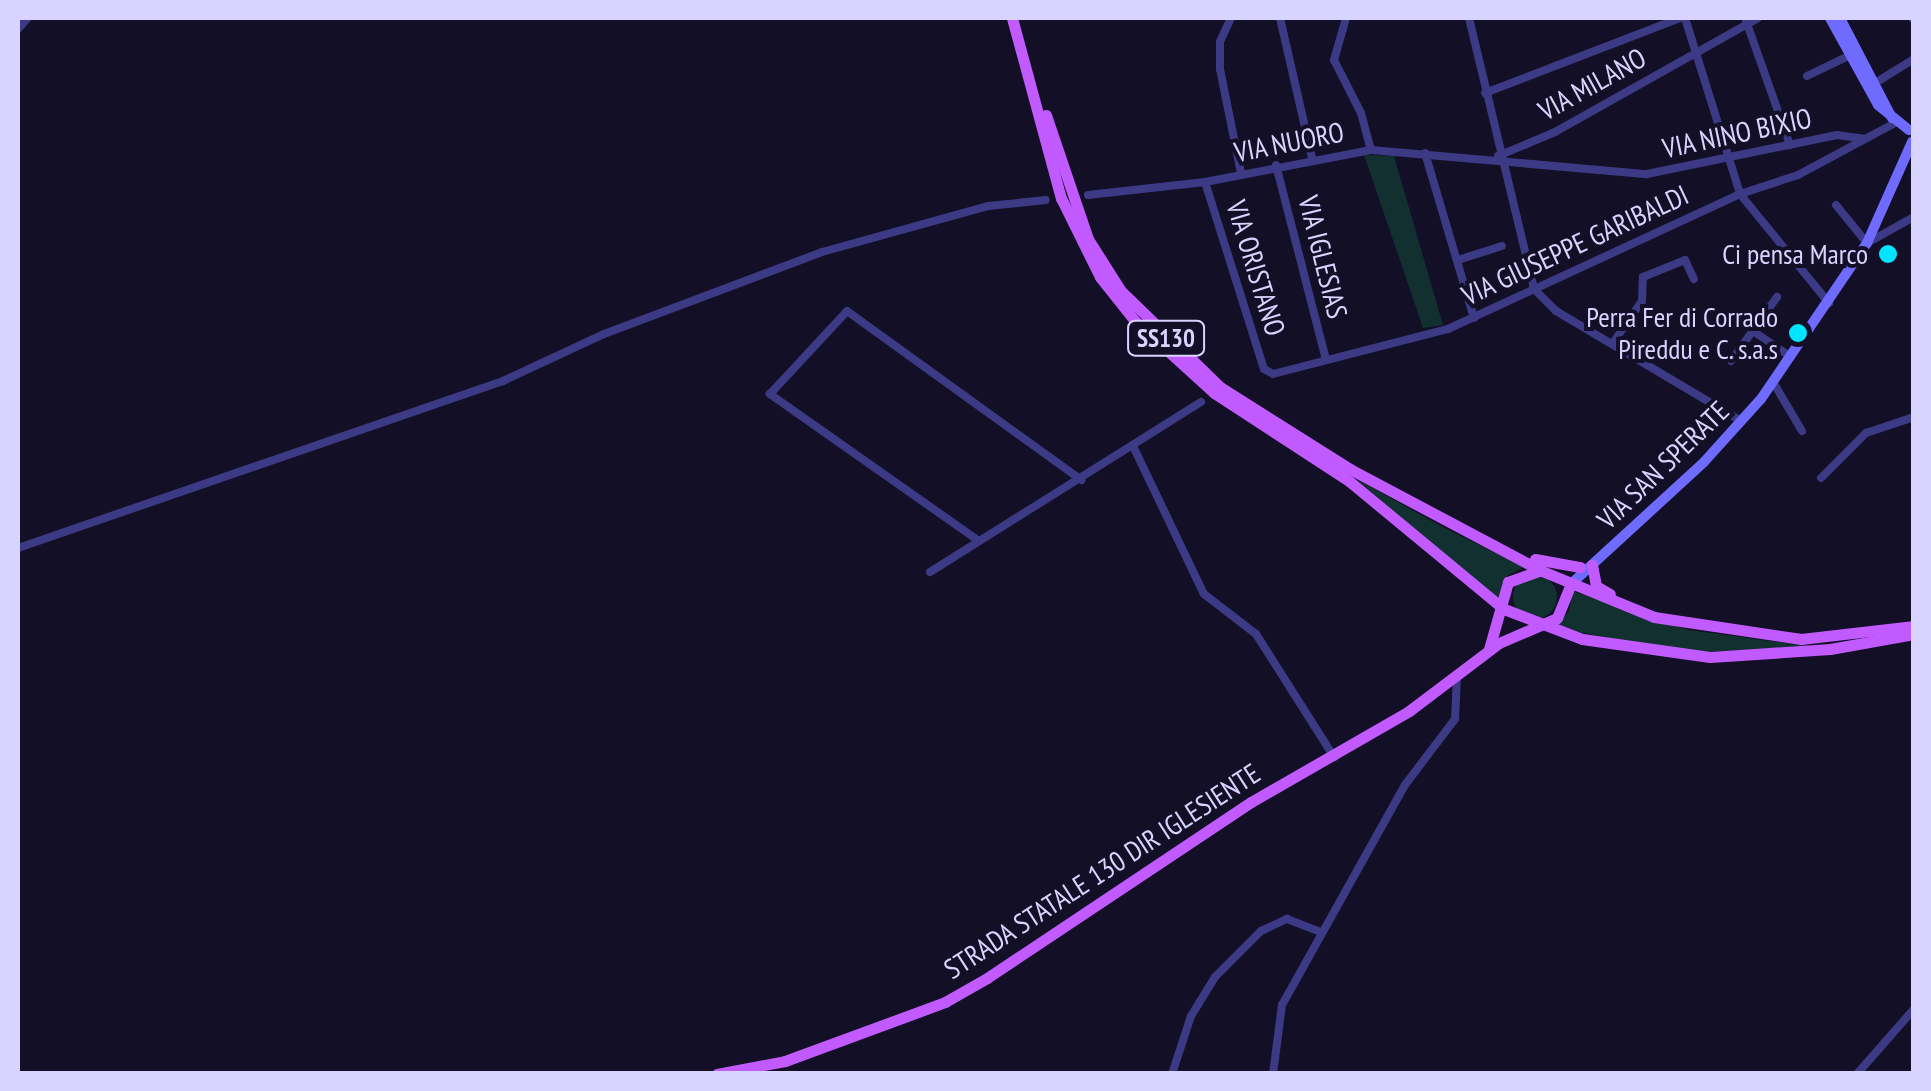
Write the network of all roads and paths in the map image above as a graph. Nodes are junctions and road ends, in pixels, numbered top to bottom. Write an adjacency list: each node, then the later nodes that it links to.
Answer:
1 (28, 18): 12 (street)
2 (1015, 18): 59 (main road, SS130); 66 (main road, SS130)
3 (1231, 18): 29 (street)
4 (1280, 18): 25 (street)
5 (1346, 18): 23 (street)
6 (1468, 18): 18 (street)
7 (1683, 18): 13 (street); 18 (street)
8 (1758, 18): 11 (street, VIA MILANO)
9 (1830, 18): 14 (street)
10 (1840, 18): 14 (street)
11 (1745, 21): 13 (street, VIA MILANO); 22 (street)
12 (18, 29)
13 (1694, 53): 26 (street, VIA MILANO); 27 (street)
14 (1853, 54): 16 (street); 17 (street); 19 (street)
15 (1914, 58): 17 (street)
16 (1807, 76)
17 (1875, 83): 19 (street)
18 (1485, 93): 26 (street)
19 (1893, 121): 20 (street); 21 (street, VIA GIUSEPPE GARIBALDI)
20 (1912, 135): 36 (street, VIA SAN SPERATE)
21 (1864, 139): 22 (street, VIA NINO BIXIO); 31 (street, VIA GIUSEPPE GARIBALDI)
22 (1790, 145): 27 (street, VIA NINO BIXIO)
23 (1370, 150): 24 (street, VIA NUORO); 25 (street, VIA NUORO)
24 (1426, 152): 26 (street, VIA NUORO); 38 (street)
25 (1312, 158): 28 (street, VIA NUORO)
26 (1499, 159): 27 (street, VIA NINO BIXIO); 40 (street)
27 (1729, 159): 31 (street)
28 (1276, 165): 29 (street, VIA NUORO); 47 (street, VIA IGLESIAS)
29 (1241, 173): 30 (street, VIA NUORO)
30 (1205, 182): 32 (street, VIA NUORO); 49 (street, VIA ORISTANO)
31 (1740, 194): 40 (street, VIA GIUSEPPE GARIBALDI); 42 (street)
32 (1088, 195)
33 (1046, 200): 60 (street)
34 (1836, 205): 36 (street)
35 (1914, 217): 36 (street)
36 (1867, 243): 42 (street, VIA SAN SPERATE)
37 (1502, 246): 38 (street)
38 (1458, 260): 43 (street)
39 (1694, 279): 45 (street)
40 (1534, 289): 43 (street, VIA GIUSEPPE GARIBALDI); 45 (street)
41 (1778, 297): 44 (street)
42 (1830, 303): 46 (street, VIA SAN SPERATE)
43 (1474, 318): 47 (street, VIA GIUSEPPE GARIBALDI)
44 (1753, 331): 46 (street); 48 (street)
45 (1614, 343): 53 (street)
46 (1791, 357): 50 (street, VIA SAN SPERATE)
47 (1326, 360): 49 (street, VIA GIUSEPPE GARIBALDI)
48 (1731, 361)
49 (1264, 369)
50 (1773, 382): 53 (street, VIA SAN SPERATE); 54 (street)
51 (1200, 402): 55 (street)
52 (1914, 416): 56 (street)
53 (1742, 421): 61 (street, VIA SAN SPERATE)
54 (1802, 430)
55 (1133, 446): 57 (street); 72 (street)
56 (1820, 478)
57 (1081, 480): 58 (street); 58 (street)
58 (979, 541): 63 (street)
59 (1490, 545): 61 (main road); 62 (main road, SS130)
60 (18, 548)
61 (1589, 565): 62 (street); 64 (street, VIA SAN SPERATE); 65 (main road)
62 (1542, 570): 64 (main road, SS130); 66 (main road)
63 (930, 572)
64 (1571, 584): 65 (main road, SS130); 67 (main road)
65 (1628, 608): 68 (main road, SS130)
66 (1504, 609): 67 (main road, SS130); 70 (main road)
67 (1538, 626): 69 (main road, SS130); 70 (main road, STRADA STATALE 130 DIR IGLESIENTE)
68 (1914, 626)
69 (1914, 634)
70 (1487, 653): 71 (main road, STRADA STATALE 130 DIR IGLESIENTE)
71 (1457, 677): 72 (main road, STRADA STATALE 130 DIR IGLESIENTE); 73 (street)
72 (1334, 757): 75 (main road, STRADA STATALE 130 DIR IGLESIENTE)
73 (1321, 932): 76 (street); 77 (street)
74 (1914, 1009): 78 (street)
75 (718, 1074)
76 (1172, 1074)
77 (1273, 1074)
78 (1857, 1074)

